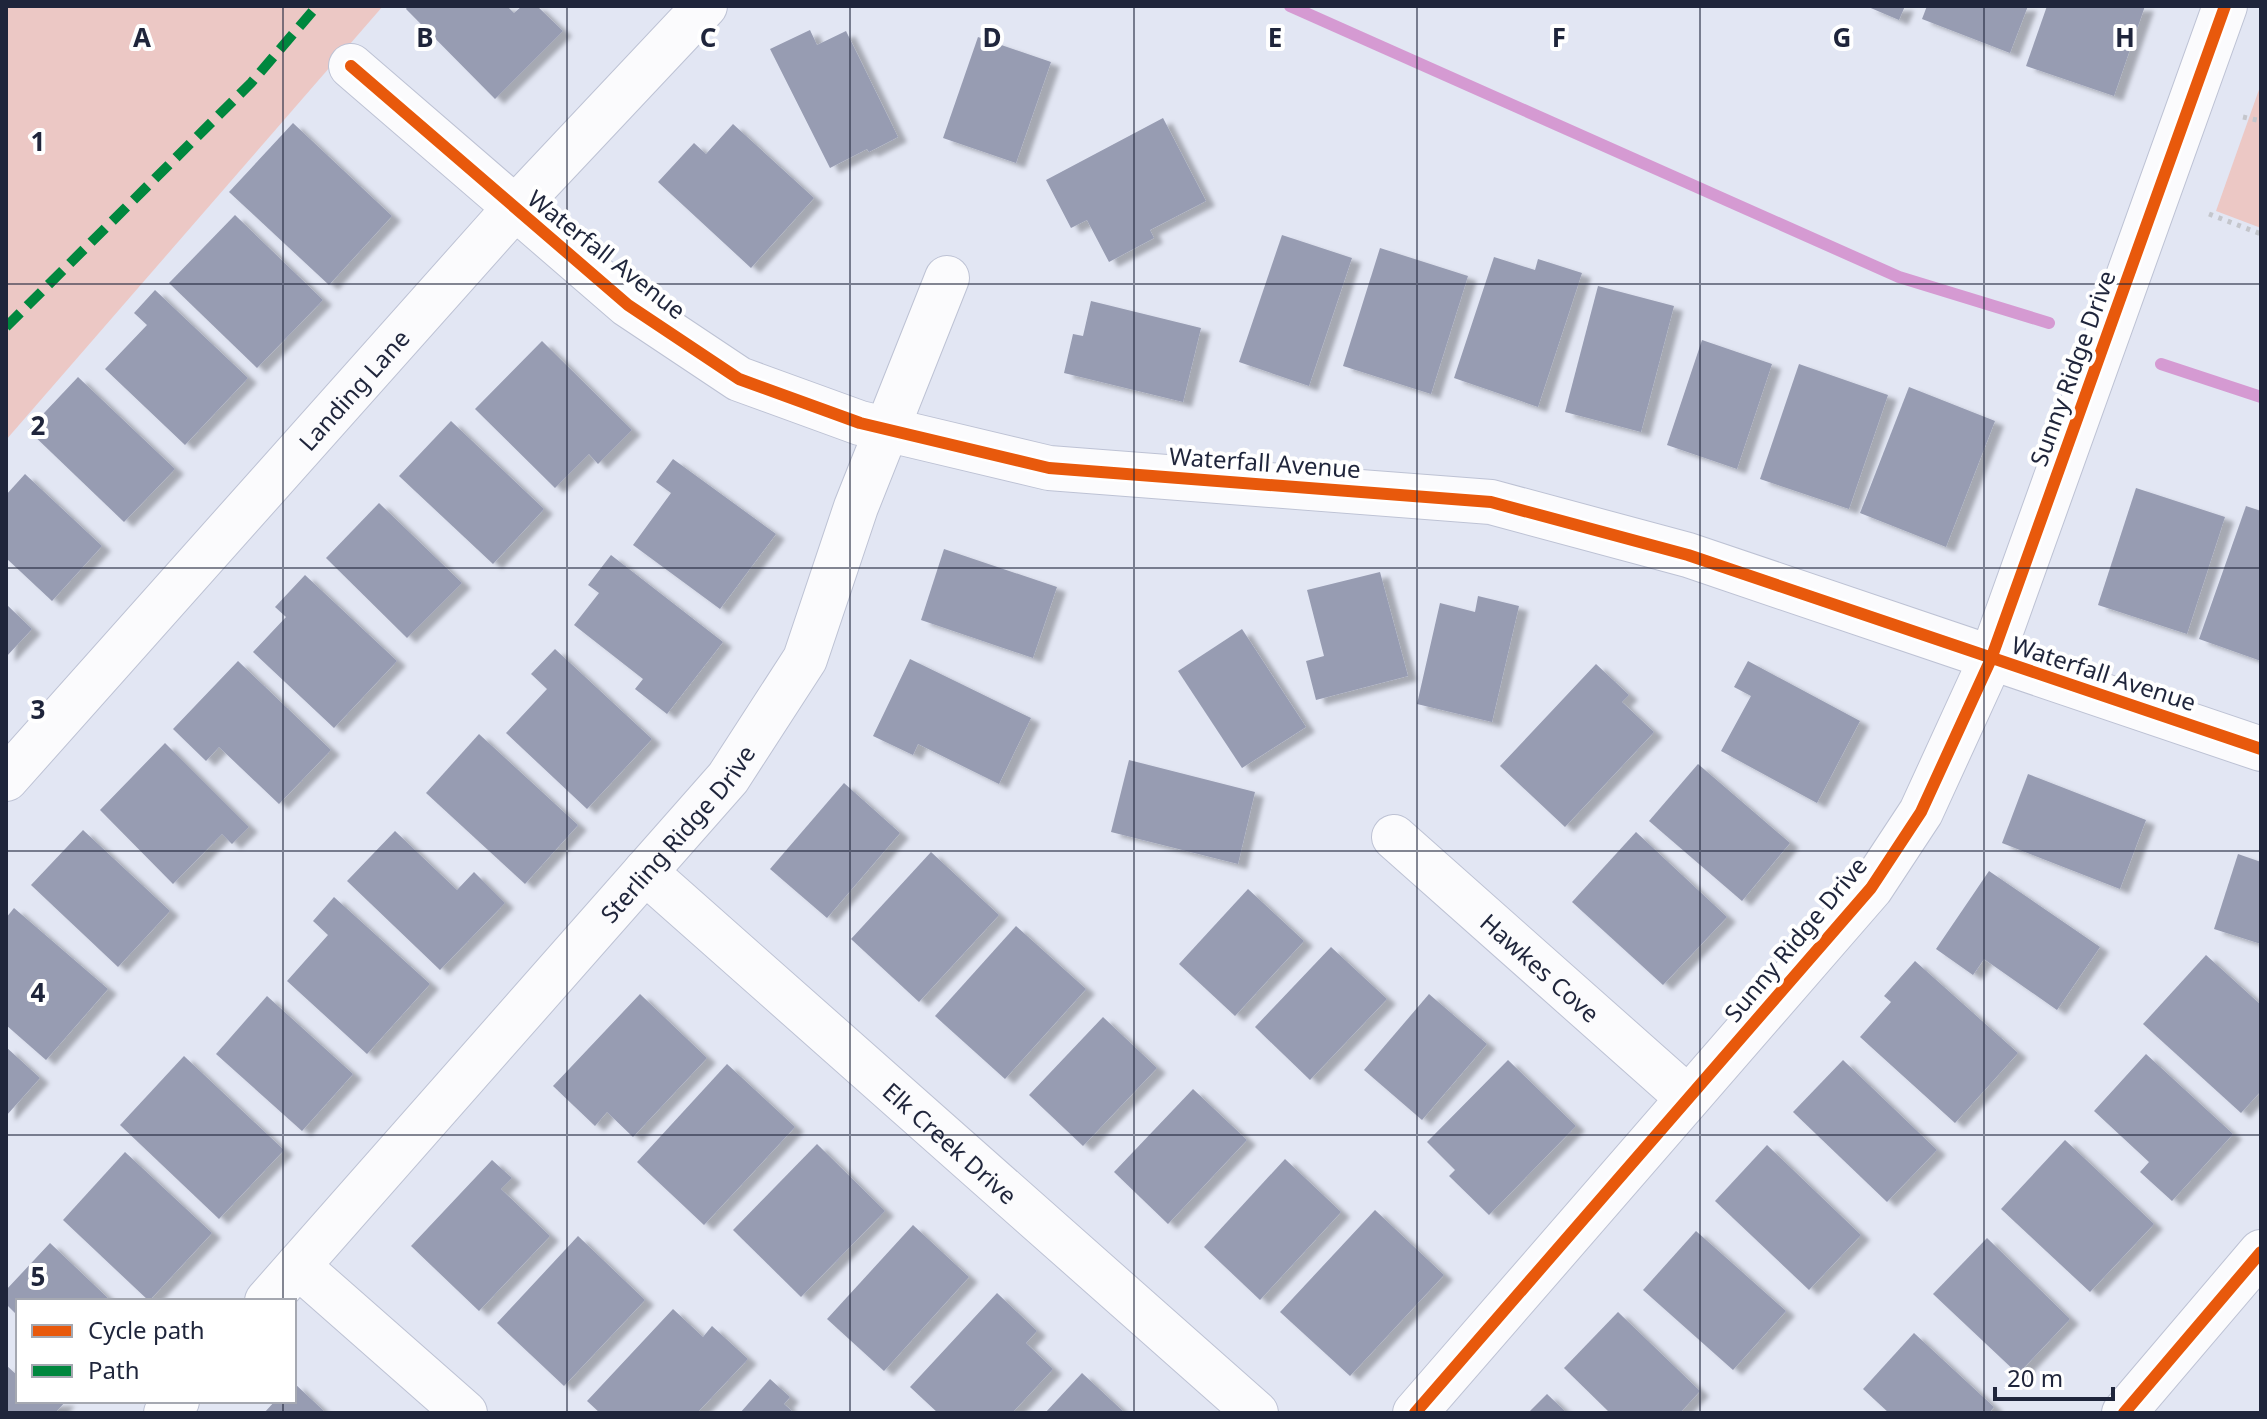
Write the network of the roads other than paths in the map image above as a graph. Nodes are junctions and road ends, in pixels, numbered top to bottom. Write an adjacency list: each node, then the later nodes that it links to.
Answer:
1 (705, 6): 4 (street, Landing Lane)
2 (2225, 6): 7 (street, Sunny Ridge Drive)
3 (351, 66): 4 (street, Waterfall Avenue)
4 (514, 209): 6 (street, Waterfall Avenue); 9 (street, Landing Lane)
5 (947, 278): 6 (street, Sterling Ridge Drive)
6 (885, 429): 7 (street, Waterfall Avenue); 11 (street, Sterling Ridge Drive)
7 (1991, 659): 8 (street, Waterfall Avenue); 12 (street, Sunny Ridge Drive)
8 (2261, 749)
9 (6, 779)
10 (1394, 837): 12 (street, Hawkes Cove)
11 (645, 872): 14 (street, Sterling Ridge Drive); 17 (street, Elk Creek Drive)
12 (1688, 1098): 18 (street, Sunny Ridge Drive)
13 (2261, 1252): 19 (street)
14 (298, 1266): 15 (street, Sterling Ridge Drive); 16 (street)
15 (269, 1299)
16 (465, 1413)
17 (1256, 1413)
18 (1415, 1413)
19 (2124, 1413)

